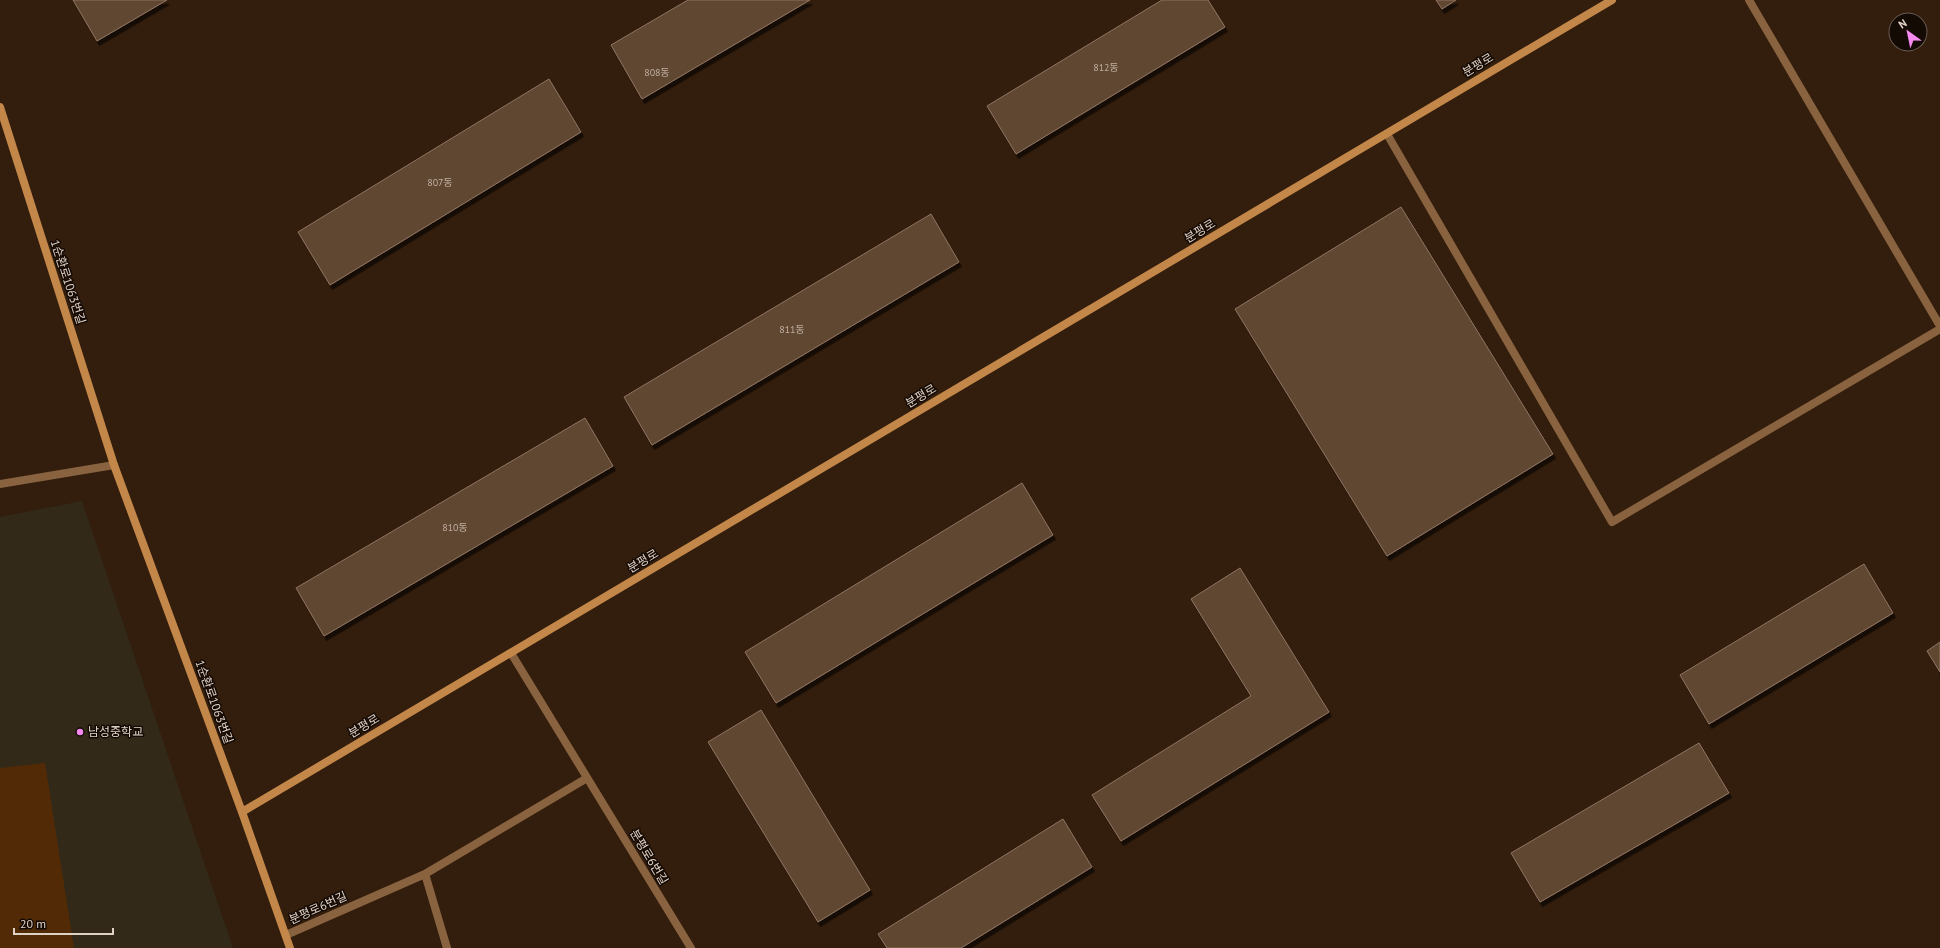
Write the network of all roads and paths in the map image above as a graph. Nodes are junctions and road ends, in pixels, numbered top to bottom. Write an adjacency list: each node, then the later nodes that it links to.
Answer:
1 (1612, 0): 4 (street, 분평로)
2 (1749, 0): 5 (street)
3 (0, 107): 6 (street, 1순환로1063번길)
4 (1387, 134): 5 (street); 8 (street, 분평로)
5 (1940, 327)
6 (114, 465): 7 (street); 10 (street, 1순환로1063번길)
7 (0, 484)
8 (511, 653): 9 (street, 분평로6번길); 10 (street, 분평로)
9 (587, 778): 11 (street, 분평로6번길); 15 (street, 분평로6번길)
10 (242, 812): 12 (street, 1순환로1063번길)
11 (425, 874): 12 (street, 분평로6번길); 14 (street)
12 (286, 935): 13 (street, 1순환로1063번길)
13 (290, 948)
14 (447, 948)
15 (691, 948)

